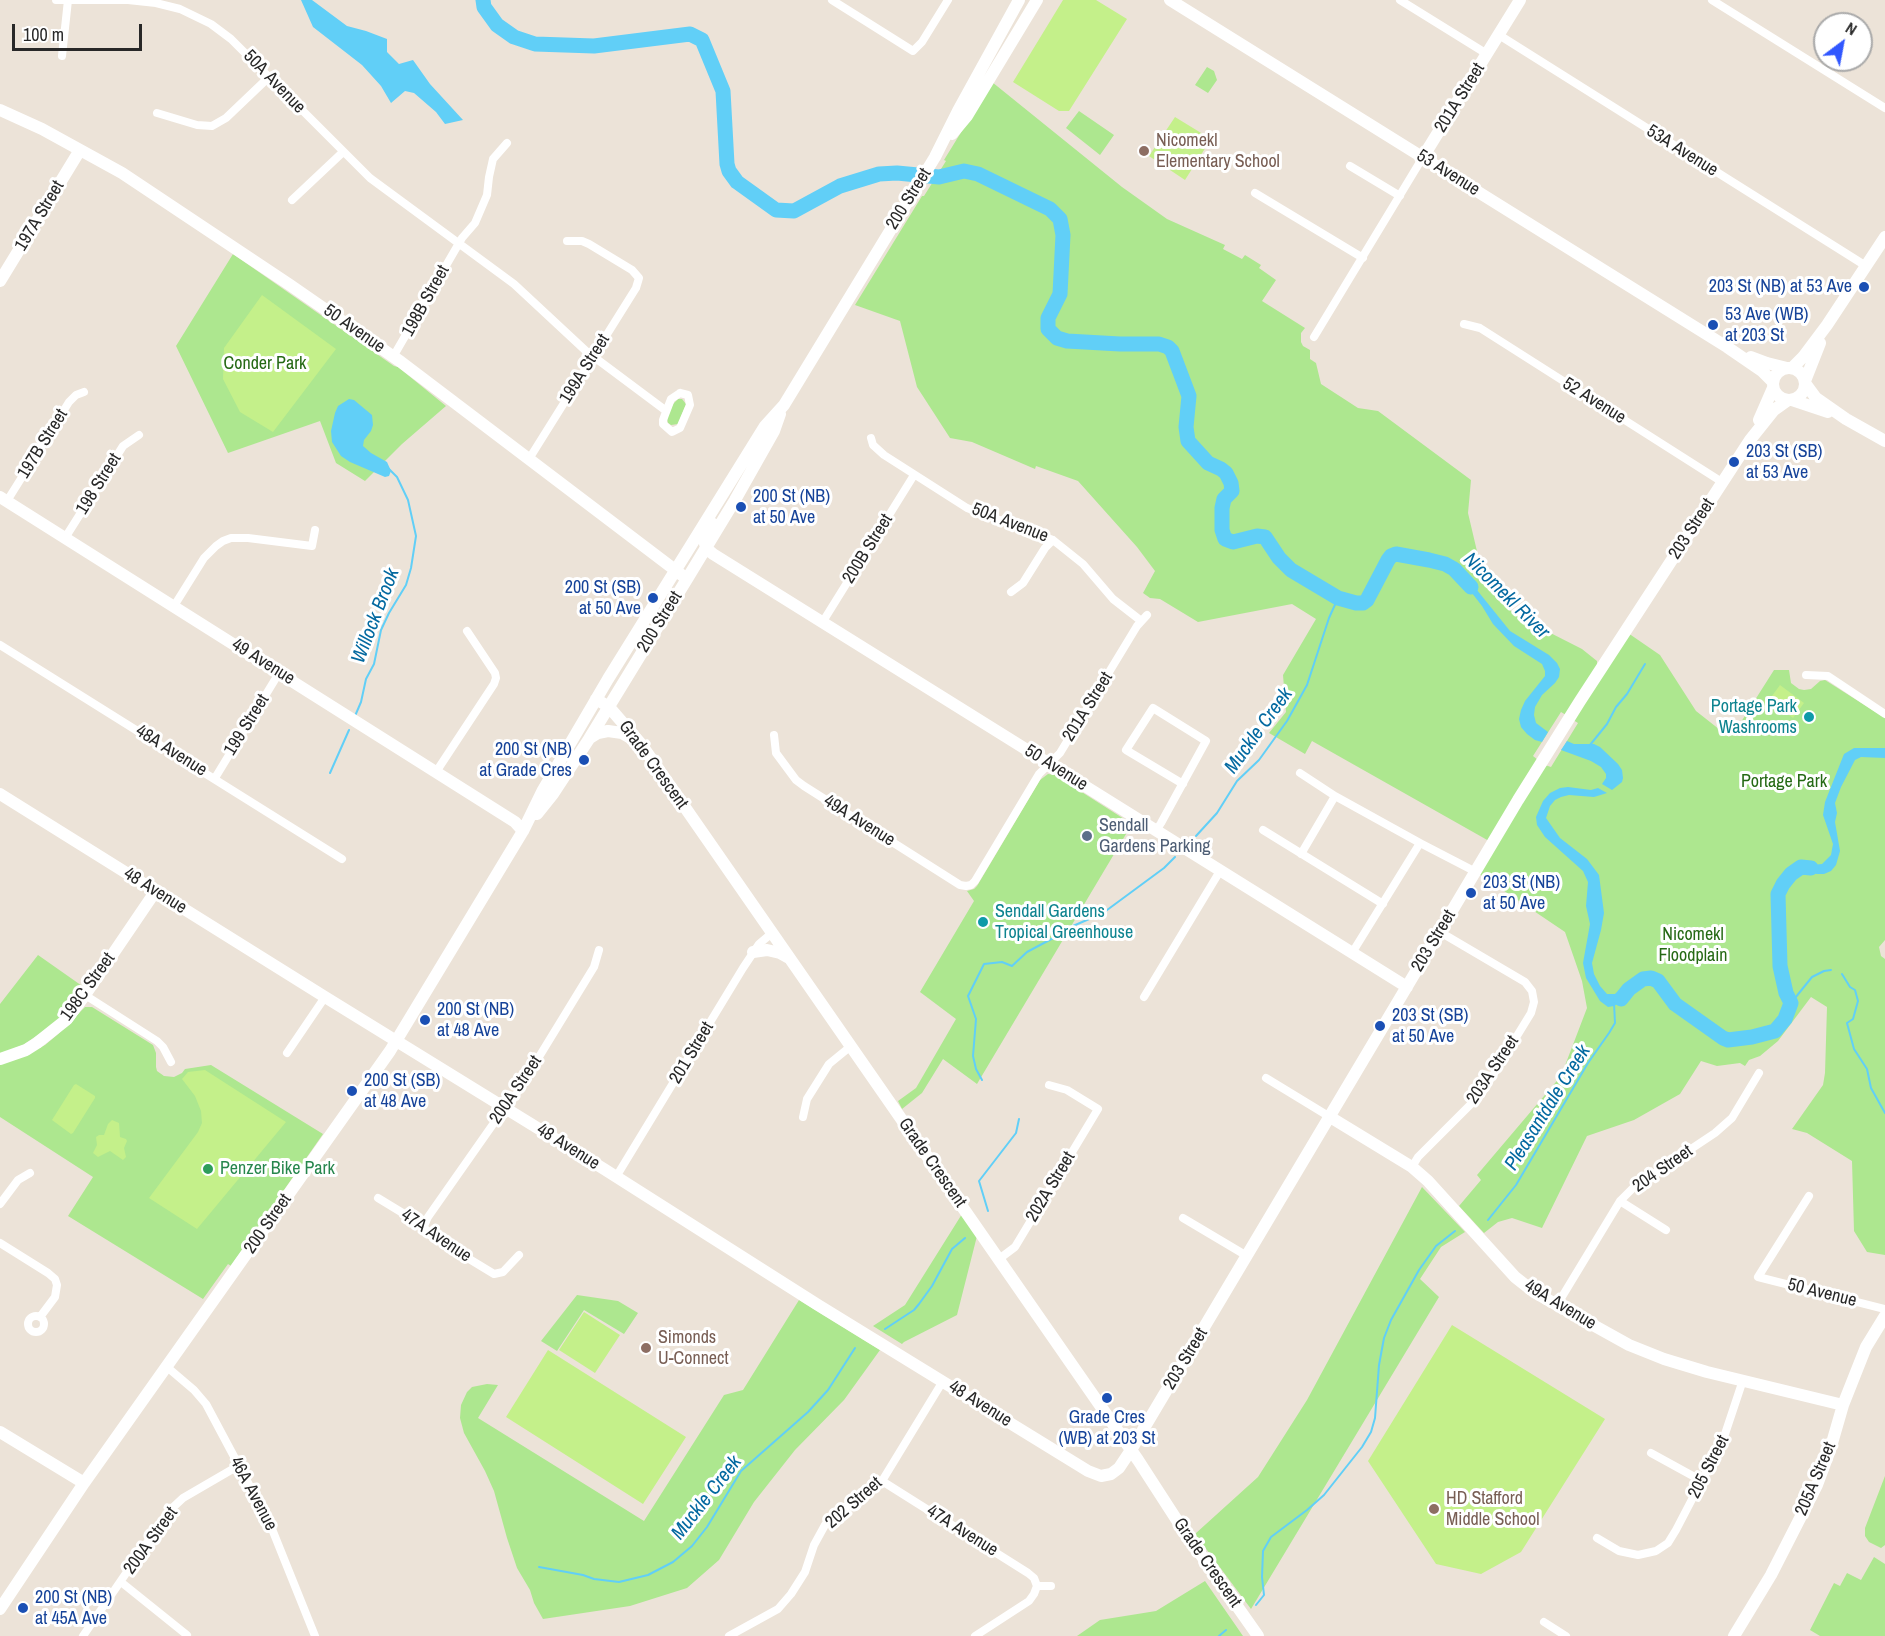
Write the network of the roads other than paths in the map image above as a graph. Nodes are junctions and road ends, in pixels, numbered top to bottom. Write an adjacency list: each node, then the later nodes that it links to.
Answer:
1 (56, 0): 2 (street, 50A Avenue)
2 (68, 0): 13 (street); 14 (street, 50A Avenue)
3 (832, 0): 4 (street)
4 (948, 0)
5 (1019, 0): 21 (street, 200 Street)
6 (1037, 0): 21 (street, 200 Street)
7 (1170, 0): 22 (street, 53 Avenue)
8 (1401, 0): 12 (street)
9 (1520, 0): 11 (street, 201A Street)
10 (1712, 0): 15 (street)
11 (1499, 35): 12 (street, 201A Street); 31 (street, 53A Avenue)
12 (1487, 54): 22 (street, 201A Street)
13 (62, 56)
14 (269, 77): 17 (street); 20 (street, 50A Avenue)
15 (1885, 108)
16 (0, 110): 19 (street, 50 Avenue)
17 (157, 113)
18 (507, 143): 29 (street)
19 (80, 150): 32 (street, 197A Street); 37 (street, 50 Avenue)
20 (343, 152): 26 (street); 29 (street, 50A Avenue)
21 (938, 152): 44 (street, 200 Street)
22 (1424, 158): 25 (street, 201A Street); 36 (street, 53 Avenue)
23 (1350, 166): 25 (street)
24 (1255, 193): 30 (street)
25 (1400, 196): 30 (street, 201A Street)
26 (292, 200)
27 (1885, 237): 31 (street)
28 (567, 241): 38 (street, 199A Street)
29 (459, 244): 37 (street, 198B Street); 38 (street, 50A Avenue)
30 (1363, 258): 35 (street, 201A Street)
31 (1866, 266): 34 (street)
32 (0, 281)
33 (1464, 324): 54 (street, 52 Avenue)
34 (1827, 325): 39 (street); 40 (street)
35 (1314, 337)
36 (1727, 347): 39 (street, 53 Avenue); 41 (street, 53 Avenue)
37 (393, 357): 51 (street, 50 Avenue)
38 (593, 357): 45 (street, 50A Avenue); 51 (street, 199A Street)
39 (1789, 368): 40 (street); 41 (street)
40 (1805, 382): 43 (street); 46 (street)
41 (1773, 385): 43 (street); 49 (street, 203 Street)
42 (84, 392): 55 (street, 197B Street)
43 (1790, 400): 46 (street); 49 (street, 203 Street)
44 (784, 405): 53 (street, 200 Street); 59 (street, 200 Street)
45 (665, 410)
46 (1846, 419): 50 (street)
47 (139, 435): 57 (street, 198 Street)
48 (871, 438): 52 (street, 50A Avenue)
49 (1750, 440): 54 (street, 203 Street)
50 (1885, 441)
51 (529, 459): 60 (street, 50 Avenue)
52 (914, 474): 58 (street, 50A Avenue); 65 (street, 200B Street)
53 (732, 478): 59 (street); 60 (street, 200 Street)
54 (1722, 482): 90 (street, 203 Street)
55 (3, 499): 57 (street, 49 Avenue)
56 (315, 530): 63 (street)
57 (65, 538): 63 (street, 49 Avenue)
58 (1053, 540): 62 (street); 64 (street, 50A Avenue)
59 (706, 548): 61 (street, 200 Street); 65 (street, 50 Avenue)
60 (675, 570): 61 (street, 50 Avenue); 70 (street, 200 Street)
61 (687, 579): 71 (street, 200 Street)
62 (1011, 592)
63 (174, 606): 68 (street, 49 Avenue)
64 (1144, 617): 76 (street, 201A Street)
65 (822, 623): 76 (street, 50 Avenue)
66 (467, 631): 77 (street)
67 (0, 645): 79 (street, 48A Avenue)
68 (279, 673): 77 (street, 49 Avenue); 79 (street, 199 Street)
69 (1806, 675): 72 (street)
70 (596, 699): 71 (street, Grade Crescent); 84 (street, 200 Street)
71 (609, 707): 74 (street, 200 Street); 75 (street, Grade Crescent)
72 (1885, 714)
73 (774, 735): 91 (street, 49A Avenue)
74 (589, 739): 75 (street); 84 (street, 200 Street)
75 (641, 744): 95 (street, Grade Crescent)
76 (1049, 764): 85 (street, 50 Avenue); 91 (street, 201A Street)
77 (436, 772): 84 (street, 49 Avenue)
78 (1300, 773): 82 (street)
79 (215, 778): 88 (street, 48A Avenue)
80 (1183, 784): 80 (street); 85 (street)
81 (0, 794): 92 (street, 48 Avenue)
82 (1335, 796): 86 (street); 87 (street)
83 (1263, 830): 87 (street)
84 (523, 831): 104 (street, 200 Street)
85 (1156, 831): 89 (street, 50 Avenue)
86 (1420, 843): 90 (street); 93 (street)
87 (1301, 854): 93 (street)
88 (342, 859)
89 (1220, 871): 98 (street, 50 Avenue); 103 (street)
90 (1476, 872): 94 (street, 203 Street)
91 (966, 886)
92 (155, 891): 101 (street, 198C Street); 102 (street, 48 Avenue)
93 (1383, 904): 98 (street)
94 (1440, 932): 100 (street, 203 Street); 115 (street, 203A Street)
95 (772, 933): 97 (street, 201 Street); 99 (street, Grade Crescent)
96 (599, 950): 112 (street, 200A Street)
97 (753, 952): 99 (street); 117 (street, 201 Street)
98 (1352, 953): 100 (street, 50 Avenue)
99 (790, 959): 105 (street, Grade Crescent)
100 (1407, 987): 114 (street, 203 Street)
101 (85, 995): 107 (street, 198C Street); 108 (street)
102 (325, 998): 104 (street, 48 Avenue); 106 (street)
103 (1144, 998)
104 (396, 1041): 112 (street, 48 Avenue); 133 (street, 200 Street)
105 (851, 1047): 113 (street); 128 (street, Grade Crescent)
106 (287, 1053)
107 (0, 1059)
108 (171, 1062)
109 (1760, 1073): 120 (street, 204 Street)
110 (1266, 1078): 114 (street, 49A Avenue)
111 (1049, 1085): 128 (street, 202A Street)
112 (506, 1108): 117 (street, 48 Avenue); 123 (street, 200A Street)
113 (803, 1116)
114 (1330, 1117): 115 (street, 49A Avenue); 127 (street, 203 Street)
115 (1412, 1167): 129 (street, 49A Avenue)
116 (30, 1173): 121 (street)
117 (616, 1176): 135 (street, 48 Avenue)
118 (1809, 1196): 130 (street, 50 Avenue)
119 (378, 1198): 123 (street, 47A Avenue)
120 (1620, 1201): 124 (street); 129 (street, 204 Street)
121 (0, 1204)
122 (1183, 1218): 127 (street)
123 (424, 1226): 126 (street, 47A Avenue)
124 (1666, 1230)
125 (0, 1243): 132 (street)
126 (519, 1255)
127 (1247, 1256): 138 (street, 203 Street)
128 (999, 1259): 138 (street, Grade Crescent)
129 (1557, 1305): 134 (street, 49A Avenue)
130 (1885, 1309)
131 (1885, 1316): 136 (street, 205A Street)
132 (40, 1317)
133 (167, 1367): 140 (street, 46A Avenue); 143 (street, 200 Street)
134 (1743, 1380): 136 (street, 49A Avenue); 142 (street, 205 Street)
135 (943, 1381): 138 (street, 48 Avenue); 141 (street, 202 Street)
136 (1843, 1405): 157 (street, 205A Street)
137 (0, 1432): 143 (street)
138 (1131, 1450): 155 (street, Grade Crescent)
139 (1651, 1453): 142 (street)
140 (238, 1466): 145 (street, 200A Street); 152 (street, 46A Avenue)
141 (882, 1481): 146 (street, 47A Avenue); 153 (street, 202 Street)
142 (1702, 1481): 144 (street, 205 Street)
143 (84, 1483): 148 (street, 200 Street)
144 (1597, 1538)
145 (121, 1582): 150 (street); 151 (street, 200A Street)
146 (1037, 1586): 147 (street); 154 (street)
147 (1051, 1586)
148 (0, 1609)
149 (1544, 1622): 156 (street)
150 (187, 1635)
151 (83, 1636)
152 (315, 1636)
153 (729, 1636)
154 (975, 1636)
155 (1258, 1636)
156 (1566, 1636)
157 (1734, 1636)

